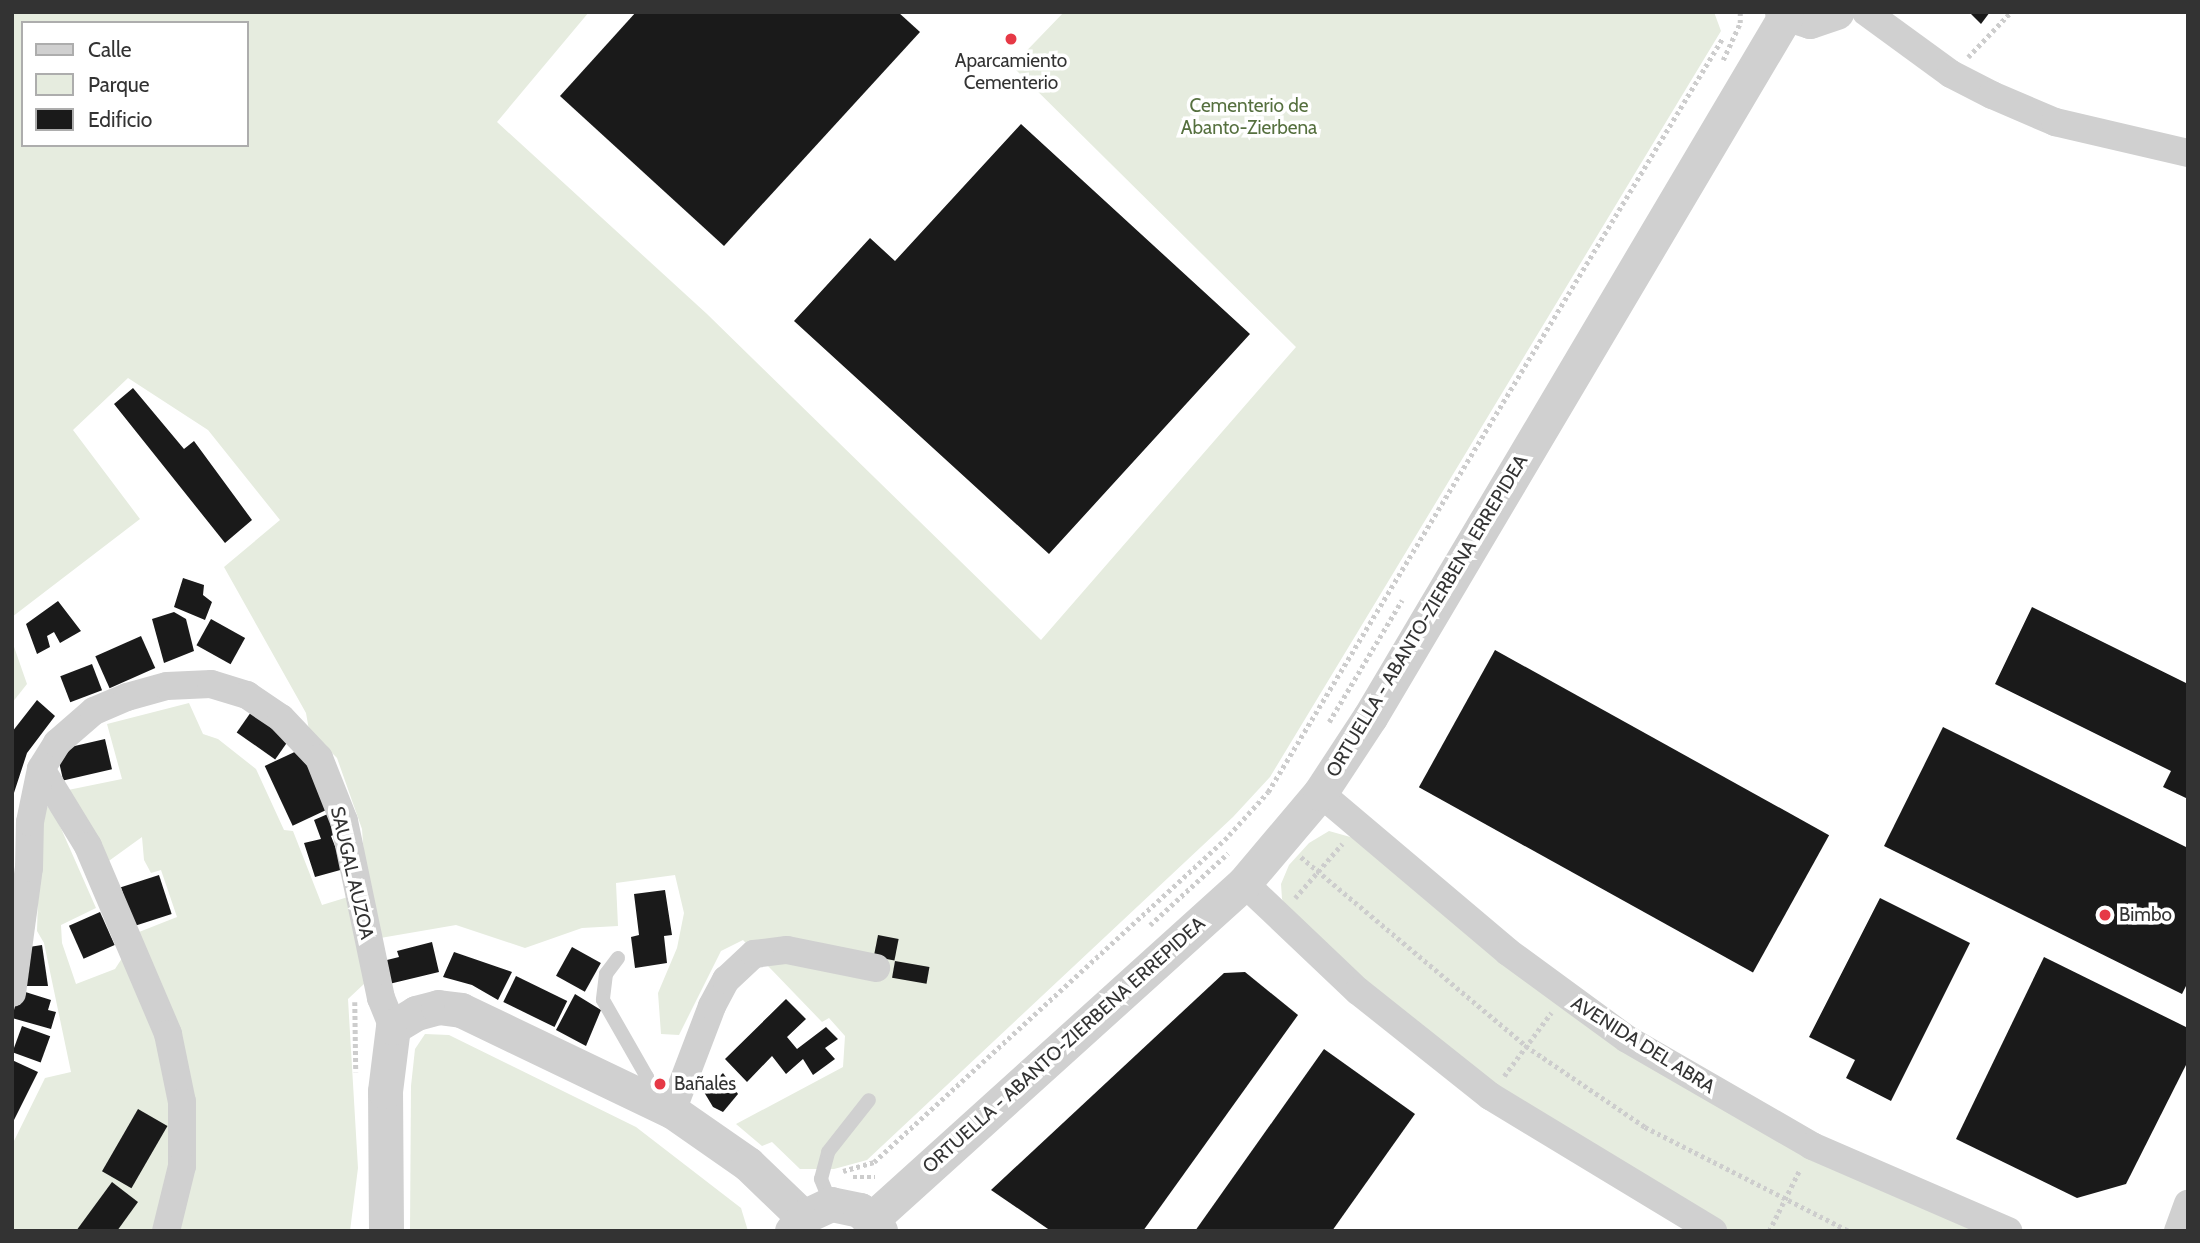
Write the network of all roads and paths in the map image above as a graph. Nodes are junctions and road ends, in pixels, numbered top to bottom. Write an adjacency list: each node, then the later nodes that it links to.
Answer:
1 (1740, 12): 7 (path)
2 (1836, 12): 5 (street)
3 (1866, 12): 8 (street)
4 (2011, 12): 8 (path)
5 (1784, 14): 13 (street, ORTUELLA - ABANTO-ZIERBENA ERREPIDEA)
6 (1722, 39): 32 (path)
7 (1717, 70)
8 (1951, 74): 9 (street)
9 (2188, 153)
10 (1407, 593): 11 (path)
11 (1323, 732)
12 (41, 769): 23 (street, SAUGAL AUZOA); 25 (street, SAUGAL AUZOA); 38 (street)
13 (1320, 793): 14 (street, AVENIDA DEL ABRA); 15 (street, ORTUELLA - ABANTO-ZIERBENA ERREPIDEA)
14 (1359, 825): 17 (path); 24 (street, AVENIDA DEL ABRA)
15 (1282, 840): 17 (path); 18 (street, ORTUELLA - ABANTO-ZIERBENA ERREPIDEA)
16 (1238, 844): 20 (path)
17 (1318, 871): 19 (path); 26 (path)
18 (1244, 883): 19 (street); 37 (street, ORTUELLA - ABANTO-ZIERBENA ERREPIDEA)
19 (1278, 917): 28 (street)
20 (1148, 927)
21 (618, 958): 27 (lane)
22 (876, 968): 30 (street)
23 (12, 993)
24 (1564, 995): 26 (path); 31 (street, AVENIDA DEL ABRA)
25 (393, 1027): 27 (street); 39 (street)
26 (1526, 1046): 28 (path); 34 (path)
27 (639, 1094): 30 (street)
28 (1489, 1096): 40 (street)
29 (869, 1100): 36 (lane)
30 (672, 1111): 36 (street)
31 (1812, 1146): 34 (path); 43 (street, AVENIDA DEL ABRA)
32 (843, 1171)
33 (881, 1172): 36 (path)
34 (1784, 1200): 41 (path); 42 (path)
35 (2188, 1204): 44 (street)
36 (811, 1208): 37 (street)
37 (876, 1225)
38 (166, 1231)
39 (386, 1231)
40 (1713, 1231)
41 (1769, 1231)
42 (1849, 1231)
43 (2008, 1231)
44 (2178, 1231)

